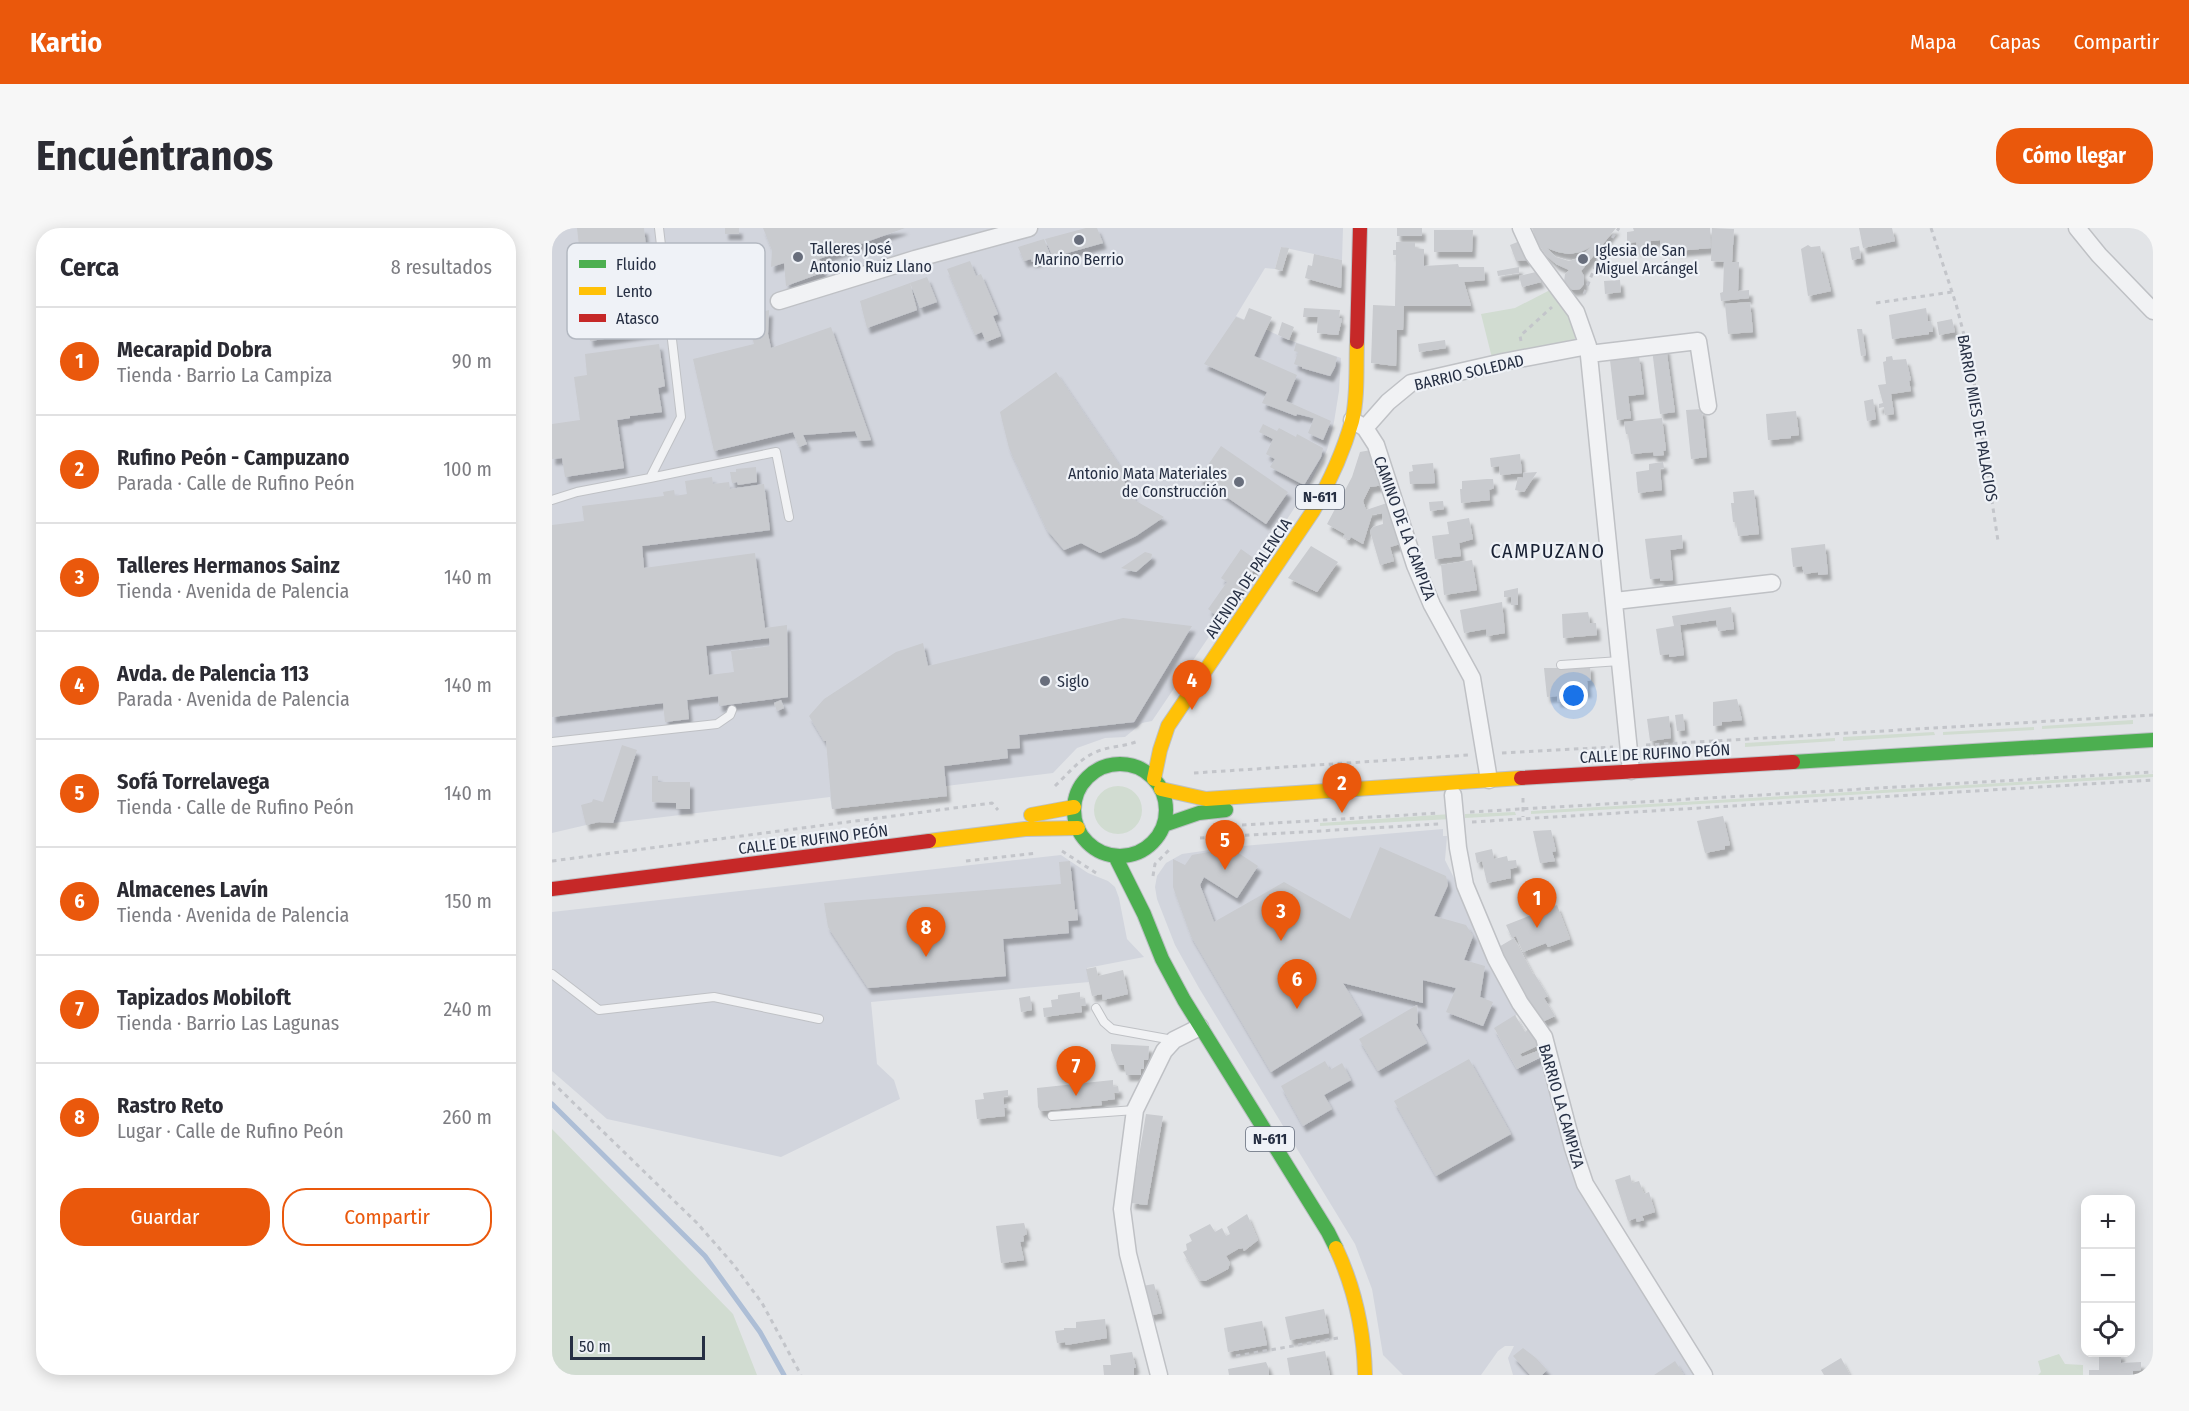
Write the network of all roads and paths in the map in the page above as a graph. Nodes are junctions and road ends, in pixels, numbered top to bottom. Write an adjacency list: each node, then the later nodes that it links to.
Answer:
1 (659, 228): 8 (lane)
2 (1029, 228): 11 (street)
3 (1360, 228): 19 (main road, AVENIDA DE PALENCIA / N-611)
4 (1521, 228): 10 (street)
5 (1619, 228): 14 (path)
6 (1931, 228): 9 (path, BARRIO MIES DE PALACIOS)
7 (2077, 228): 13 (street)
8 (661, 243)
9 (1952, 292): 12 (path); 23 (path, BARRIO MIES DE PALACIOS)
10 (1564, 296): 14 (street); 17 (path)
11 (779, 301)
12 (1876, 303)
13 (2153, 311)
14 (1576, 312): 16 (street)
15 (672, 339): 20 (lane)
16 (1589, 350): 17 (street, BARRIO SOLEDAD); 18 (street); 25 (street)
17 (1524, 358): 19 (street, BARRIO SOLEDAD)
18 (1708, 406)
19 (1358, 424): 30 (main road, AVENIDA DE PALENCIA / N-611); 35 (street, CAMINO DE LA CAMPIZA)
20 (650, 478): 21 (lane); 22 (lane)
21 (552, 500)
22 (789, 517)
23 (1998, 541)
24 (1772, 583): 25 (street)
25 (1615, 601): 26 (street)
26 (1620, 661): 27 (lane); 33 (street)
27 (1561, 665)
28 (732, 710): 32 (lane)
29 (2153, 715): 33 (path)
30 (1168, 726): 34 (main road, AVENIDA DE PALENCIA / N-611); 43 (main road, AVENIDA DE PALENCIA / N-611)
31 (2153, 740): 37 (main road, CALLE DE RUFINO PEÓN)
32 (552, 742)
33 (1629, 746): 35 (path); 37 (street)
34 (1142, 747): 36 (main road, AVENIDA DE PALENCIA / N-611); 44 (path)
35 (1484, 754): 40 (path); 41 (street, CAMINO DE LA CAMPIZA)
36 (1127, 765): 43 (main road); 46 (main road)
37 (1631, 771): 41 (main road, CALLE DE RUFINO PEÓN)
38 (1879, 771): 45 (main road, CALLE DE RUFINO PEÓN)
39 (2153, 772): 49 (path)
40 (1185, 773)
41 (1489, 780): 43 (main road, CALLE DE RUFINO PEÓN)
42 (2153, 780): 49 (path)
43 (1157, 784): 50 (main road, N-611)
44 (1055, 786)
45 (1453, 795): 47 (main road, CALLE DE RUFINO PEÓN); 49 (street, BARRIO LA CAMPIZA)
46 (1074, 807): 48 (main road); 52 (main road)
47 (1228, 810): 49 (path); 50 (main road, CALLE DE RUFINO PEÓN)
48 (1006, 818): 51 (main road); 58 (path)
49 (1456, 818): 53 (path); 74 (street, BARRIO LA CAMPIZA)
50 (1164, 825): 57 (main road)
51 (936, 826)
52 (1078, 828): 57 (main road); 62 (main road, CALLE DE RUFINO PEÓN)
53 (1192, 839)
54 (1176, 845): 61 (path)
55 (1061, 850): 60 (path)
56 (1039, 853): 59 (path)
57 (1116, 856): 63 (main road, N-611)
58 (552, 861)
59 (958, 862)
60 (1101, 875)
61 (1147, 884): 63 (main road, N-611)
62 (552, 889)
63 (1144, 914): 67 (main road, N-611)
64 (552, 974): 66 (lane)
65 (1096, 1008): 68 (lane)
66 (819, 1019)
67 (1200, 1027): 68 (street); 72 (main road, N-611)
68 (1174, 1040): 70 (street)
69 (552, 1082): 75 (path)
70 (1135, 1110): 71 (lane); 76 (street)
71 (1052, 1116)
72 (1363, 1334): 73 (path); 77 (main road, N-611)
73 (1236, 1356)
74 (1702, 1371)
75 (801, 1375)
76 (1159, 1375)
77 (1365, 1375)

